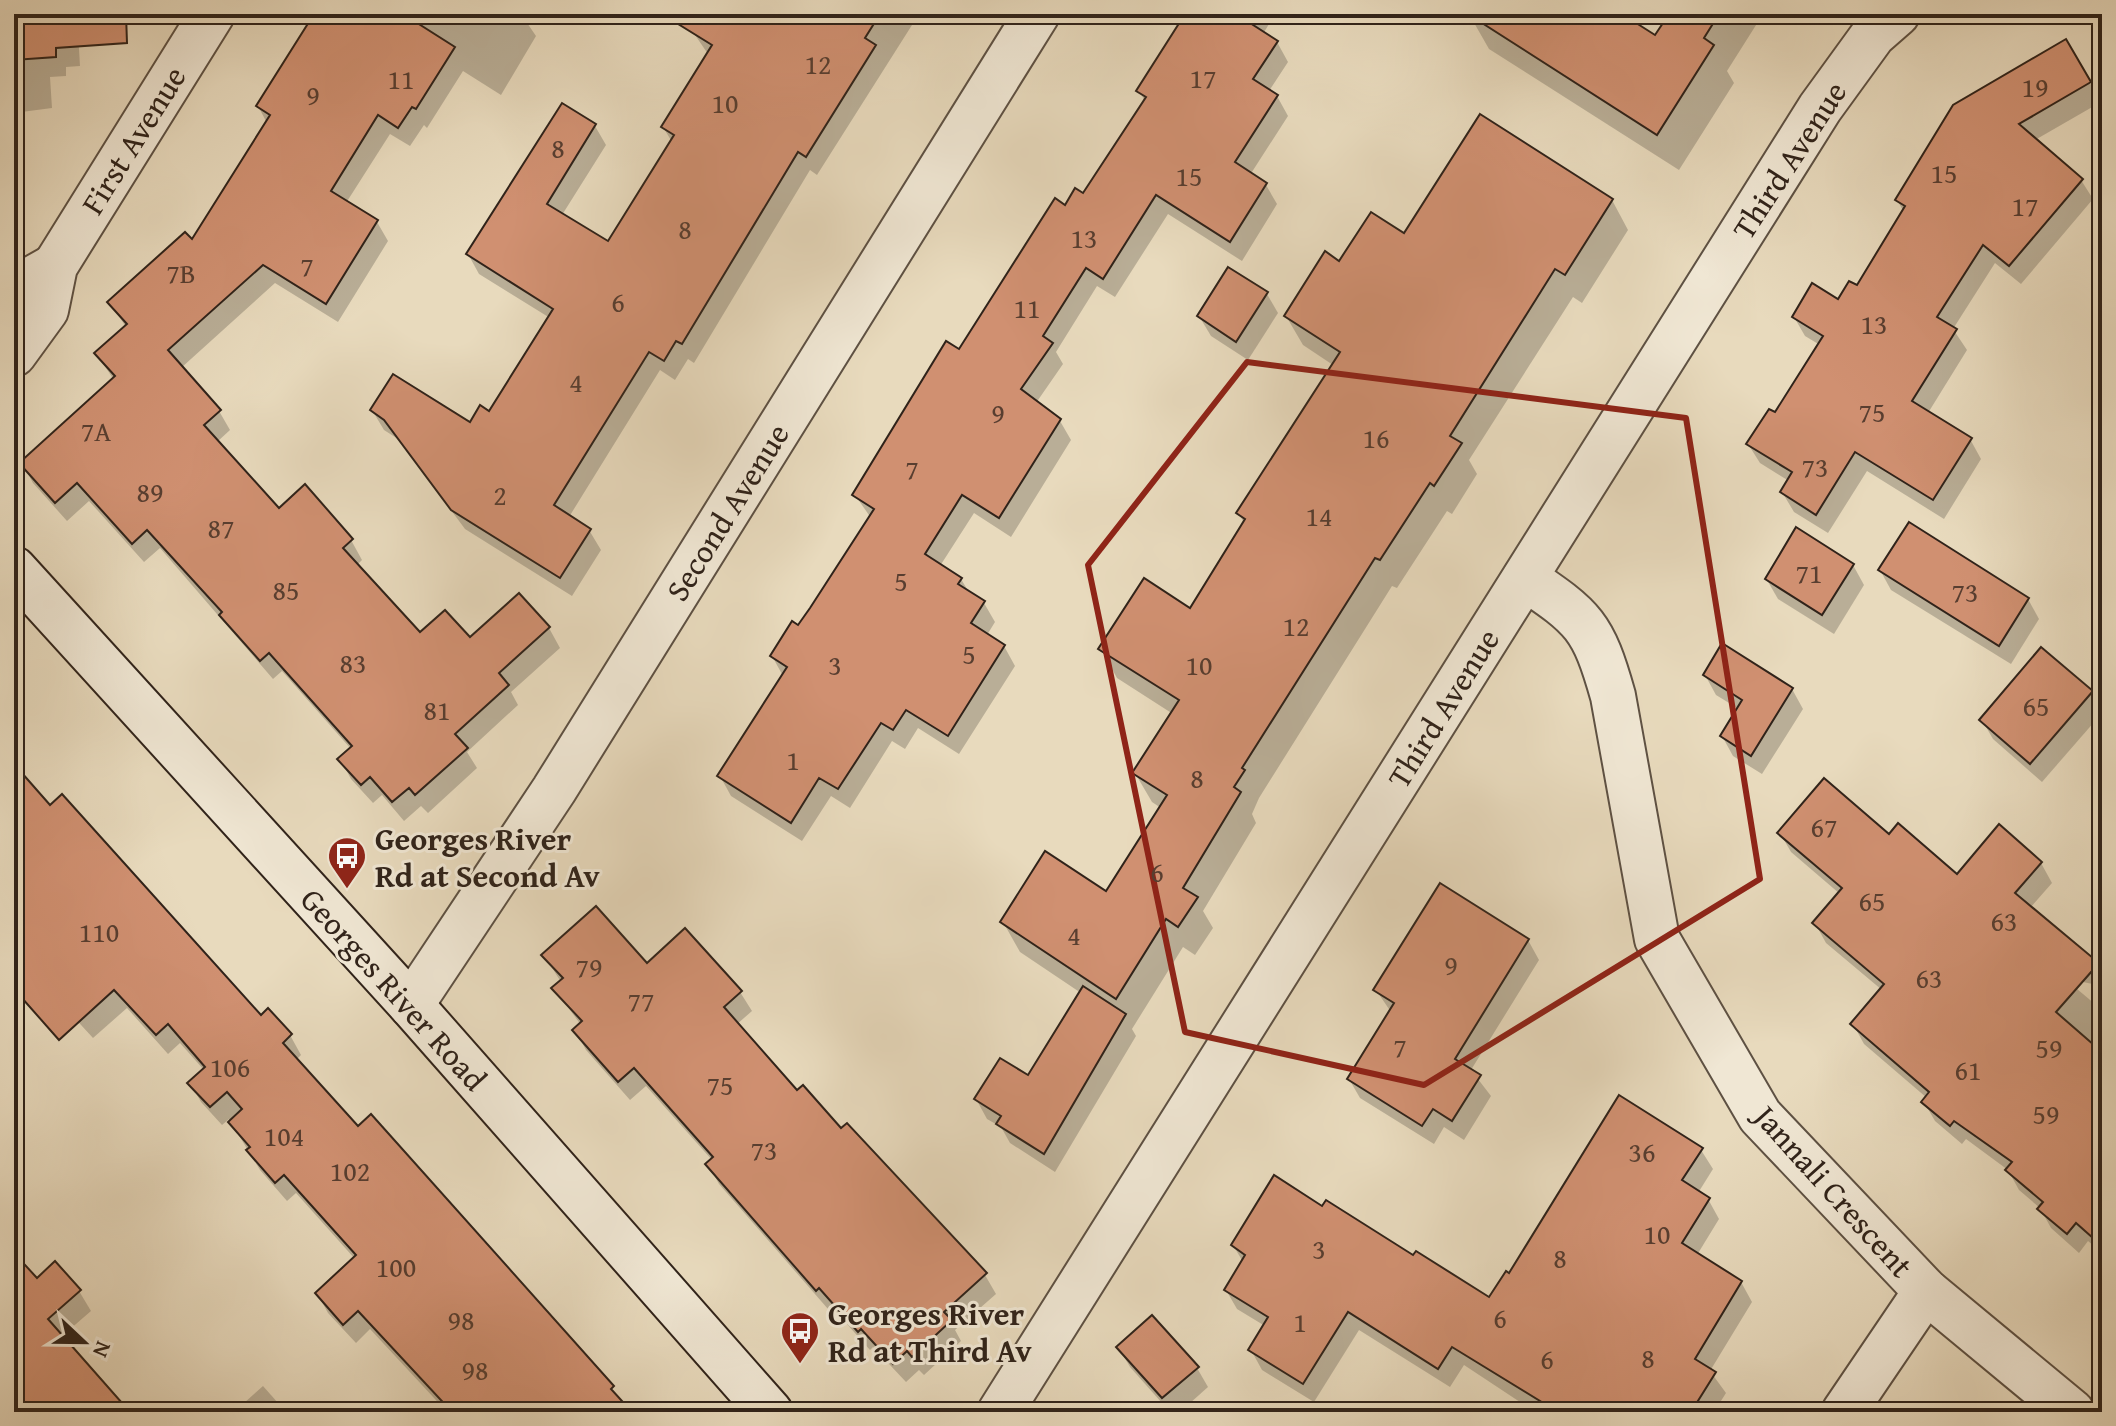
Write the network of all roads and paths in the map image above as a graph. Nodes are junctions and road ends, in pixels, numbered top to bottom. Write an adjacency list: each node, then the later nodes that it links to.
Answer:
1 (212, 14): 4 (street, First Avenue)
2 (1037, 14): 9 (street, Second Avenue)
3 (1897, 14): 8 (street, Third Avenue)
4 (55, 266): 5 (street, First Avenue); 6 (street, First Avenue)
5 (14, 289)
6 (14, 354)
7 (14, 569): 9 (street, Georges River Road)
8 (1525, 578): 10 (street, Jannali Crescent); 12 (street, Third Avenue)
9 (411, 1005): 11 (street, Georges River Road)
10 (1926, 1291): 13 (street); 14 (street, Jannali Crescent)
11 (770, 1412)
12 (1000, 1412)
13 (1844, 1412)
14 (2072, 1412)

